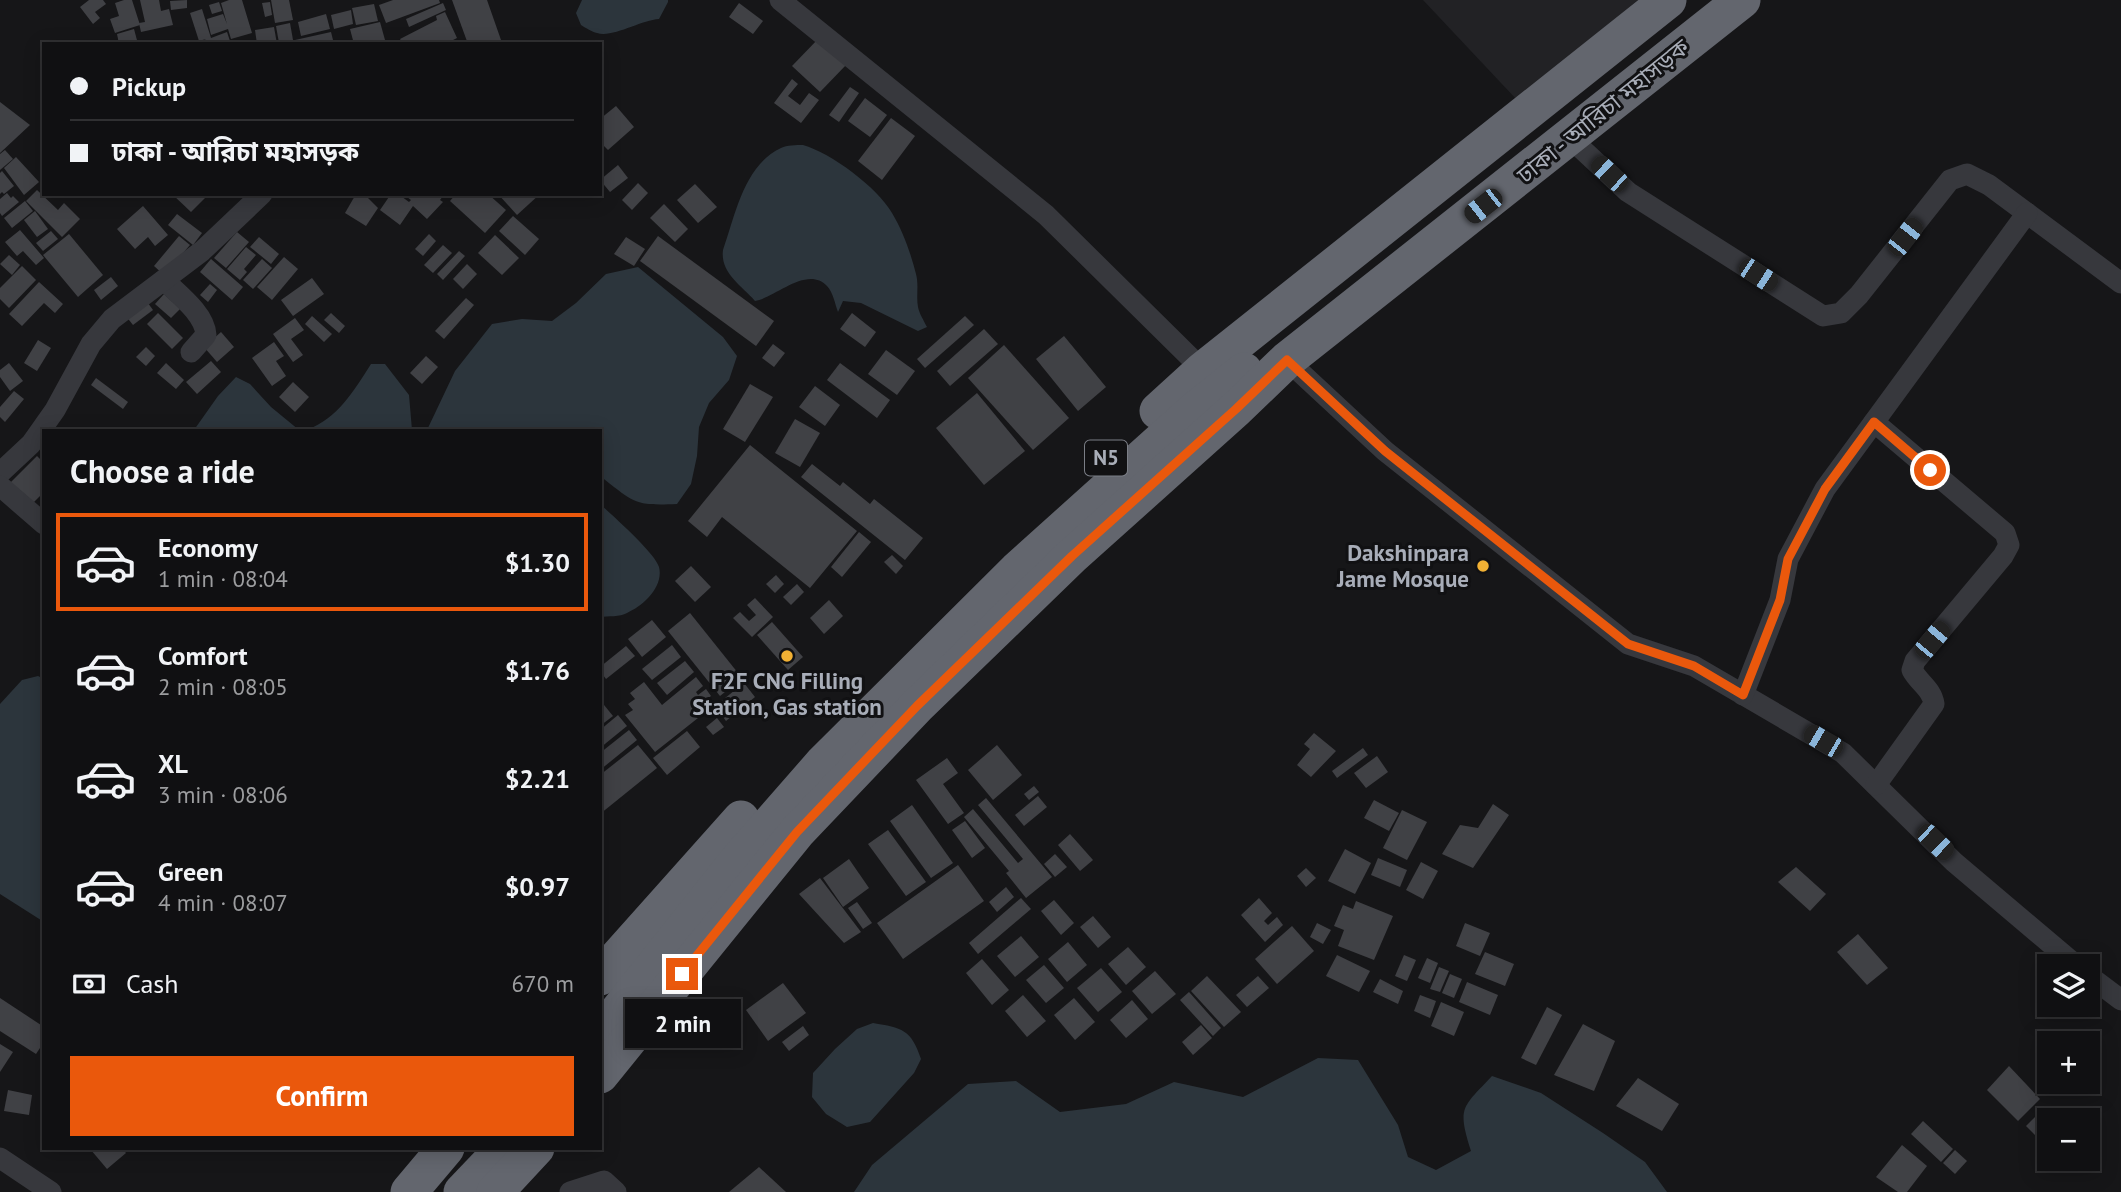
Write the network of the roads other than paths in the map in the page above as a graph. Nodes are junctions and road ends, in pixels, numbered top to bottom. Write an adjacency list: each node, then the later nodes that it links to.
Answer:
1 (780, 0): 12 (street)
2 (1668, 0): 12 (highway, N5)
3 (1705, 0): 23 (highway, N5)
4 (1742, 0): 5 (highway, ঢাকা - আরিচা মহাসড়ক / N5)
5 (1570, 138): 7 (street); 11 (highway, ঢাকা - আরিচা মহাসড়ক / N5)
6 (260, 196): 8 (street)
7 (2027, 213): 9 (street); 13 (street)
8 (164, 280): 10 (street); 14 (street)
9 (2121, 283)
10 (191, 352)
11 (1287, 360): 17 (street); 24 (highway, ঢাকা - আরিচা মহাসড়ক / N5)
12 (1203, 370): 20 (highway, N5)
13 (1874, 422): 17 (street); 18 (street)
14 (0, 474)
15 (0, 486): 16 (street)
16 (42, 522)
17 (1743, 695): 18 (street)
18 (1876, 785): 19 (street)
19 (2063, 954)
20 (602, 975)
21 (2100, 984): 22 (street)
22 (2121, 1000)
23 (602, 1031)
24 (602, 1073)
25 (444, 1150): 30 (highway)
26 (502, 1150): 31 (highway)
27 (534, 1150): 32 (highway)
28 (0, 1158): 29 (street)
29 (51, 1192)
30 (409, 1192)
31 (463, 1192)
32 (495, 1192)
33 (570, 1192): 34 (street)
34 (616, 1192)

